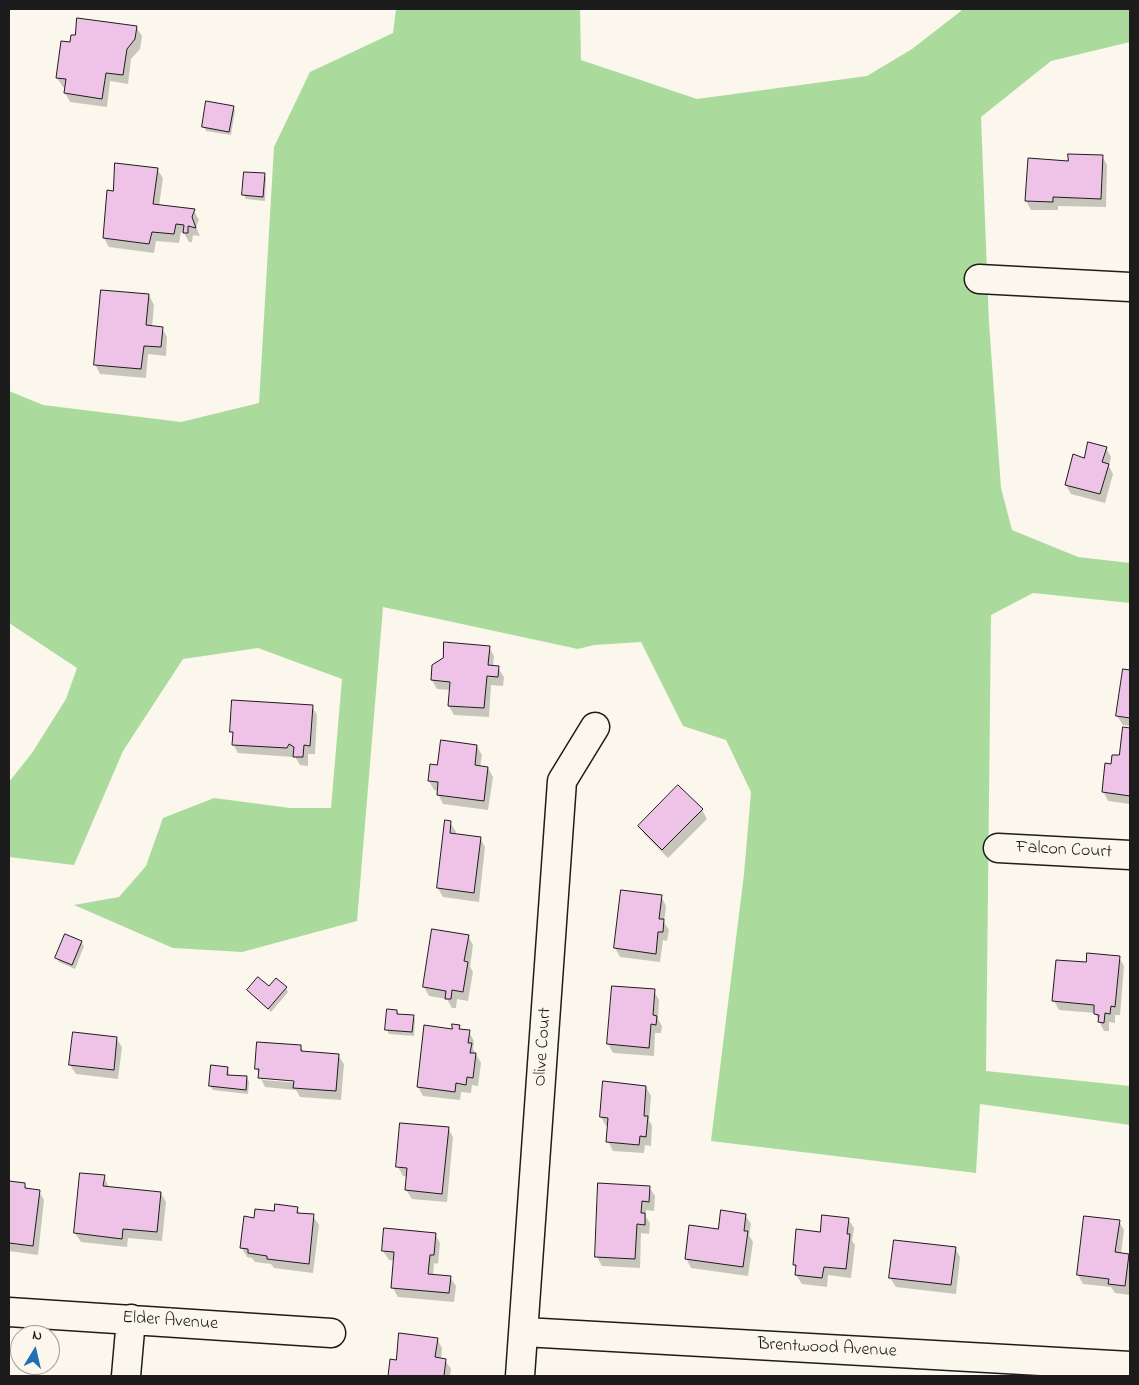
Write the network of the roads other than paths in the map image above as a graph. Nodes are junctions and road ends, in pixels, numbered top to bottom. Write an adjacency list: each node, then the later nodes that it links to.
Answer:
1 (979, 279): 2 (street)
2 (1130, 287)
3 (595, 727): 8 (street, Olive Court)
4 (998, 848): 5 (street, Falcon Court)
5 (1130, 855)
6 (9, 1312): 7 (street, Elder Avenue)
7 (130, 1319): 9 (street, Elder Avenue); 11 (street)
8 (524, 1332): 10 (street, Brentwood Avenue); 12 (street, Olive Court)
9 (331, 1333)
10 (1130, 1366)
11 (126, 1376)
12 (520, 1376)

